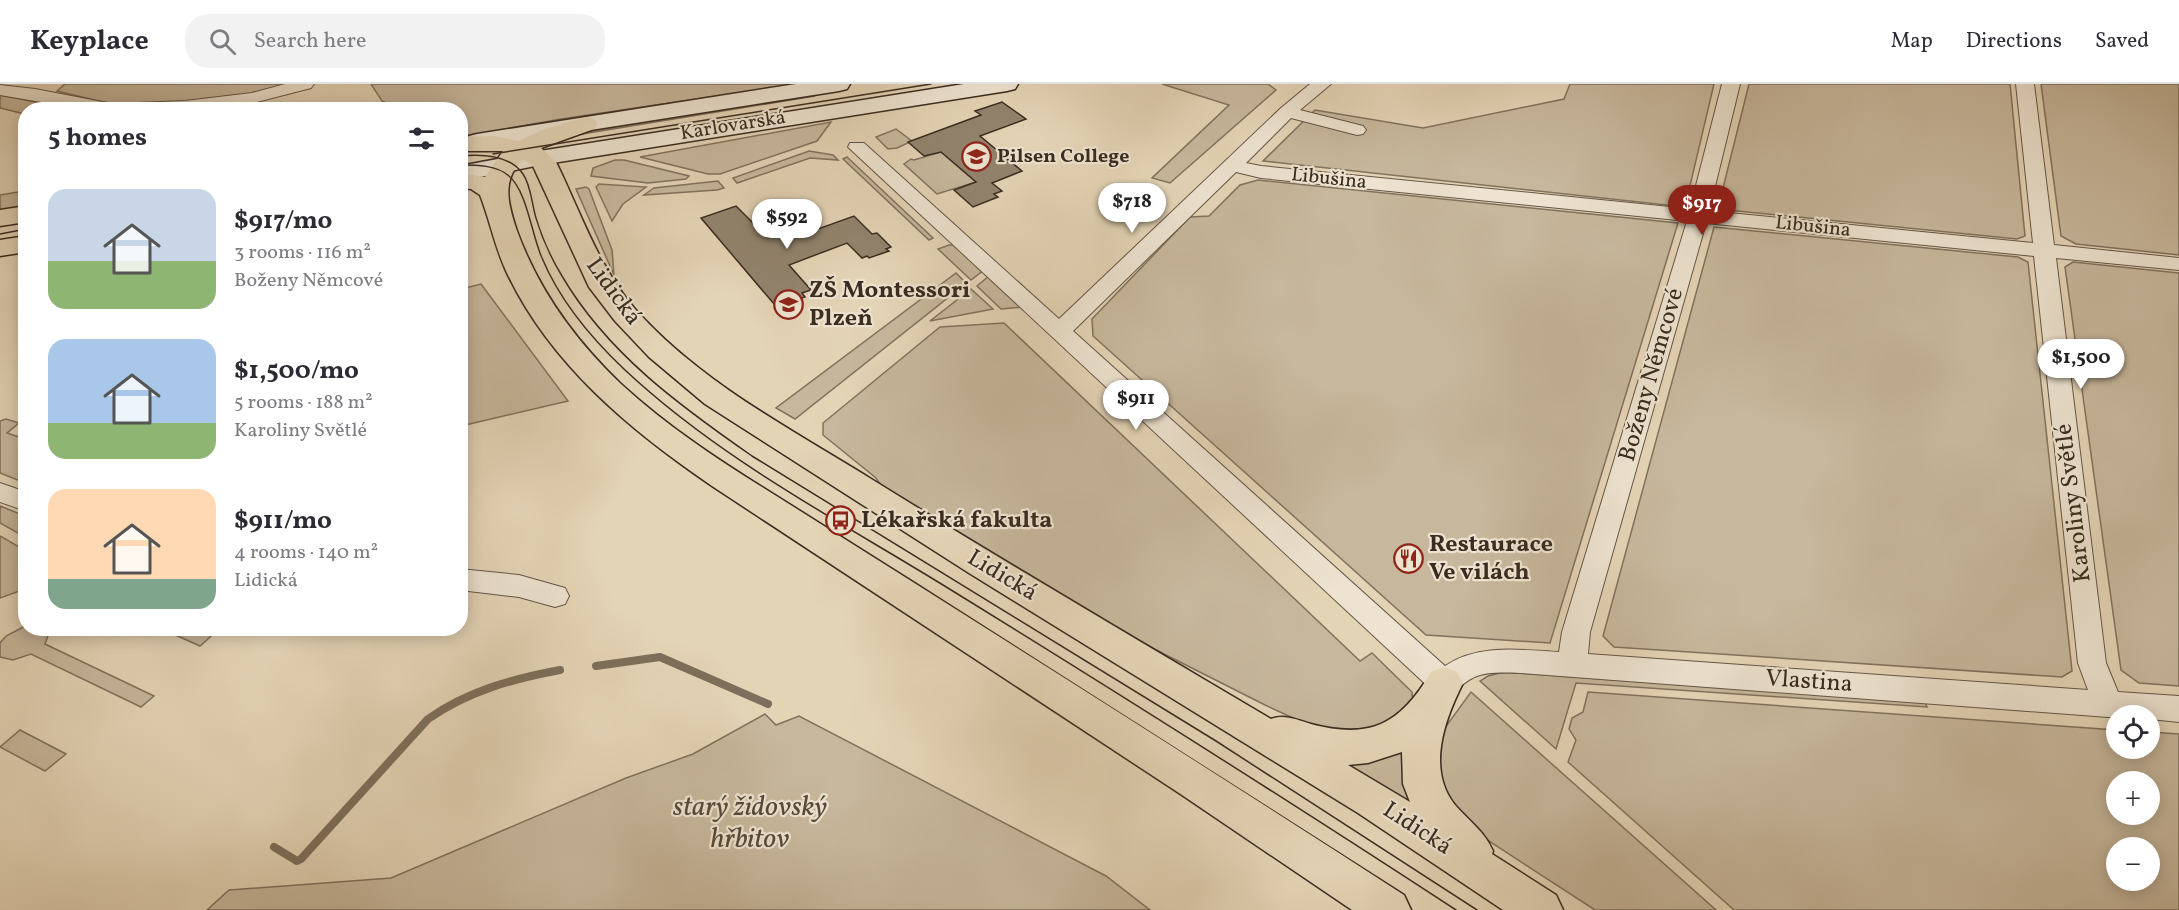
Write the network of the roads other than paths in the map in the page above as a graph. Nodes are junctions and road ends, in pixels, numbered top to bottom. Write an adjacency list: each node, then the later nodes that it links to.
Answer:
1 (305, 84): 9 (street)
2 (838, 84): 11 (main road, Karlovarská)
3 (1007, 84): 14 (main road, Karlovarská)
4 (1322, 84): 10 (street)
5 (1731, 84): 22 (street, Boženy Němcové)
6 (2025, 84): 26 (street, Karoliny Světlé)
7 (0, 90): 8 (street)
8 (77, 102)
9 (219, 102)
10 (1287, 112): 12 (street); 17 (street)
11 (586, 124): 13 (main road, Karlovarská); 16 (main road)
12 (1356, 130)
13 (469, 142): 16 (main road)
14 (622, 144): 16 (main road, Karlovarská); 19 (main road)
15 (857, 147): 28 (street)
16 (502, 164): 19 (main road, Lidická); 20 (main road)
17 (1232, 165): 22 (street, Libušina); 28 (street)
18 (468, 182): 20 (main road)
19 (557, 189): 37 (main road, Lidická)
20 (495, 204): 39 (main road)
21 (18, 215): 23 (main road)
22 (1698, 216): 26 (street, Libušina); 33 (street, Boženy Němcové)
23 (0, 218)
24 (18, 245): 25 (main road)
25 (0, 248)
26 (2044, 250): 27 (street, Libušina); 35 (street, Karoliny Světlé)
27 (2179, 264)
28 (1059, 332): 34 (street)
29 (0, 492): 30 (street)
30 (18, 499)
31 (468, 580): 32 (street)
32 (555, 596)
33 (1572, 665): 34 (street, Vlastina); 35 (street, Vlastina)
34 (1437, 695): 37 (main road); 38 (main road)
35 (2108, 704): 36 (street, Vlastina)
36 (2179, 709)
37 (1239, 720): 38 (main road, Lidická)
38 (1526, 900)
39 (1389, 910)

